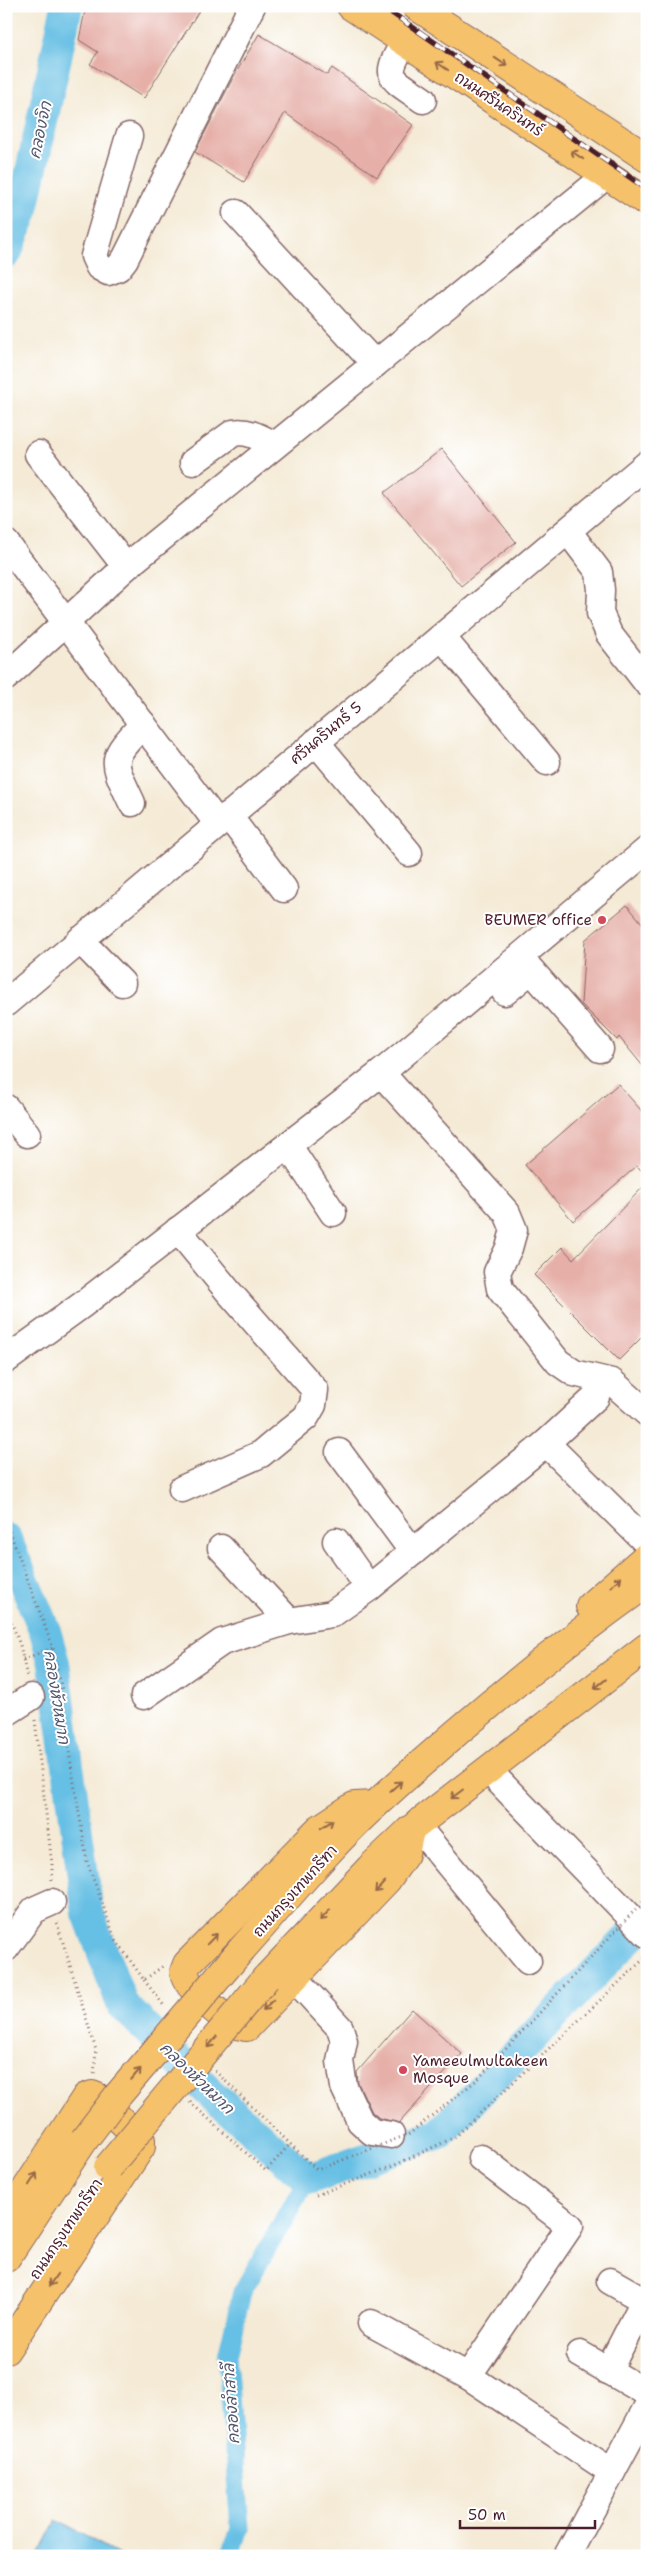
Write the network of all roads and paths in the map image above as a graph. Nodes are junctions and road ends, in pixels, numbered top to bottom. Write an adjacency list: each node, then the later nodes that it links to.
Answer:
1 (252, 6): 6 (street)
2 (351, 6): 4 (main road, ถนนศรีนครินทร์)
3 (416, 6): 7 (main road, one-way to 7)
4 (405, 41): 5 (street); 8 (main road, ถนนศรีนครินทร์, one-way to 4)
5 (422, 100)
6 (129, 136)
7 (647, 158)
8 (607, 175): 9 (main road, ถนนศรีนครินทร์); 11 (street)
9 (647, 202)
10 (236, 213): 11 (street)
11 (375, 364): 12 (street)
12 (275, 446): 14 (street); 18 (street)
13 (38, 454): 18 (street)
14 (193, 462)
15 (643, 477): 16 (street, ศรีนครินทร์ 5)
16 (568, 530): 20 (street, ศรีนครินทร์ 5); 22 (street)
17 (6, 543): 19 (street)
18 (126, 567): 19 (street)
19 (66, 623): 21 (street); 23 (street)
20 (442, 636): 24 (street, ศรีนครินทร์ 5); 25 (street)
21 (6, 677)
22 (647, 683)
23 (143, 724): 26 (street); 27 (street)
24 (316, 742): 27 (street, ศรีนครินทร์ 5); 29 (street)
25 (547, 762)
26 (132, 804)
27 (223, 819): 30 (street); 31 (street, ศรีนครินทร์ 5)
28 (647, 850): 35 (street)
29 (409, 853)
30 (284, 889)
31 (80, 940): 32 (street); 33 (street, ศรีนครินทร์ 5)
32 (122, 983)
33 (6, 1003)
34 (600, 1049): 35 (street)
35 (387, 1079): 38 (street); 43 (street)
36 (6, 1108): 37 (street)
37 (27, 1134)
38 (288, 1145): 39 (street); 40 (street)
39 (333, 1213)
40 (178, 1230): 41 (street); 46 (street)
41 (6, 1360)
42 (596, 1397): 44 (street)
43 (647, 1413)
44 (546, 1443): 49 (street); 51 (street)
45 (339, 1452): 51 (street)
46 (182, 1489)
47 (6, 1522): 57 (path)
48 (336, 1541): 54 (street)
49 (647, 1543)
50 (221, 1548): 56 (street)
51 (413, 1552): 54 (street)
52 (647, 1556): 60 (main road, one-way to 52)
53 (647, 1583): 60 (main road, ถนนกรุงเทพกรีฑา)
54 (370, 1588): 56 (street)
55 (6, 1608): 59 (path)
56 (289, 1621): 61 (street)
57 (53, 1648): 59 (path); 75 (path)
58 (644, 1650): 64 (main road, ถนนกรุงเทพกรีฑา, one-way to 64)
59 (23, 1659): 62 (path)
60 (519, 1678): 65 (main road, ถนนกรุงเทพกรีฑา, one-way to 60)
61 (144, 1696)
62 (31, 1697): 63 (street); 68 (path)
63 (6, 1713)
64 (488, 1770): 66 (main road, ถนนกรุงเทพกรีฑา, one-way to 66); 69 (street)
65 (375, 1804): 73 (main road, one-way to 65); 85 (main road, ถนนกรุงเทพกรีฑา, one-way to 65, bridge)
66 (413, 1828): 72 (street); 74 (main road, one-way to 74); 88 (main road, ถนนกรุงเทพกรีฑา, one-way to 88, bridge)
67 (647, 1897): 81 (path, bridge)
68 (52, 1902): 70 (street); 78 (path)
69 (640, 1927)
70 (6, 1948)
71 (647, 1956): 83 (path)
72 (528, 1960)
73 (187, 1964): 74 (main road, one-way to 73); 75 (path)
74 (294, 1978): 80 (street)
75 (144, 1980): 76 (path, bridge)
76 (167, 2010)
77 (212, 2069): 81 (path, bridge)
78 (92, 2095): 84 (main road, one-way to 78); 90 (main road, one-way to 90)
79 (184, 2109): 81 (path)
80 (391, 2135)
81 (290, 2144)
82 (481, 2158): 93 (street)
83 (316, 2195)
84 (6, 2220)
85 (6, 2258)
86 (610, 2281): 87 (street)
87 (646, 2302): 92 (street)
88 (6, 2316)
89 (371, 2323): 93 (street)
90 (6, 2350)
91 (580, 2354): 92 (street)
92 (608, 2370): 94 (street)
93 (468, 2376): 96 (street)
94 (647, 2392)
95 (647, 2407): 96 (street)
96 (612, 2472): 97 (street)
97 (567, 2556)

